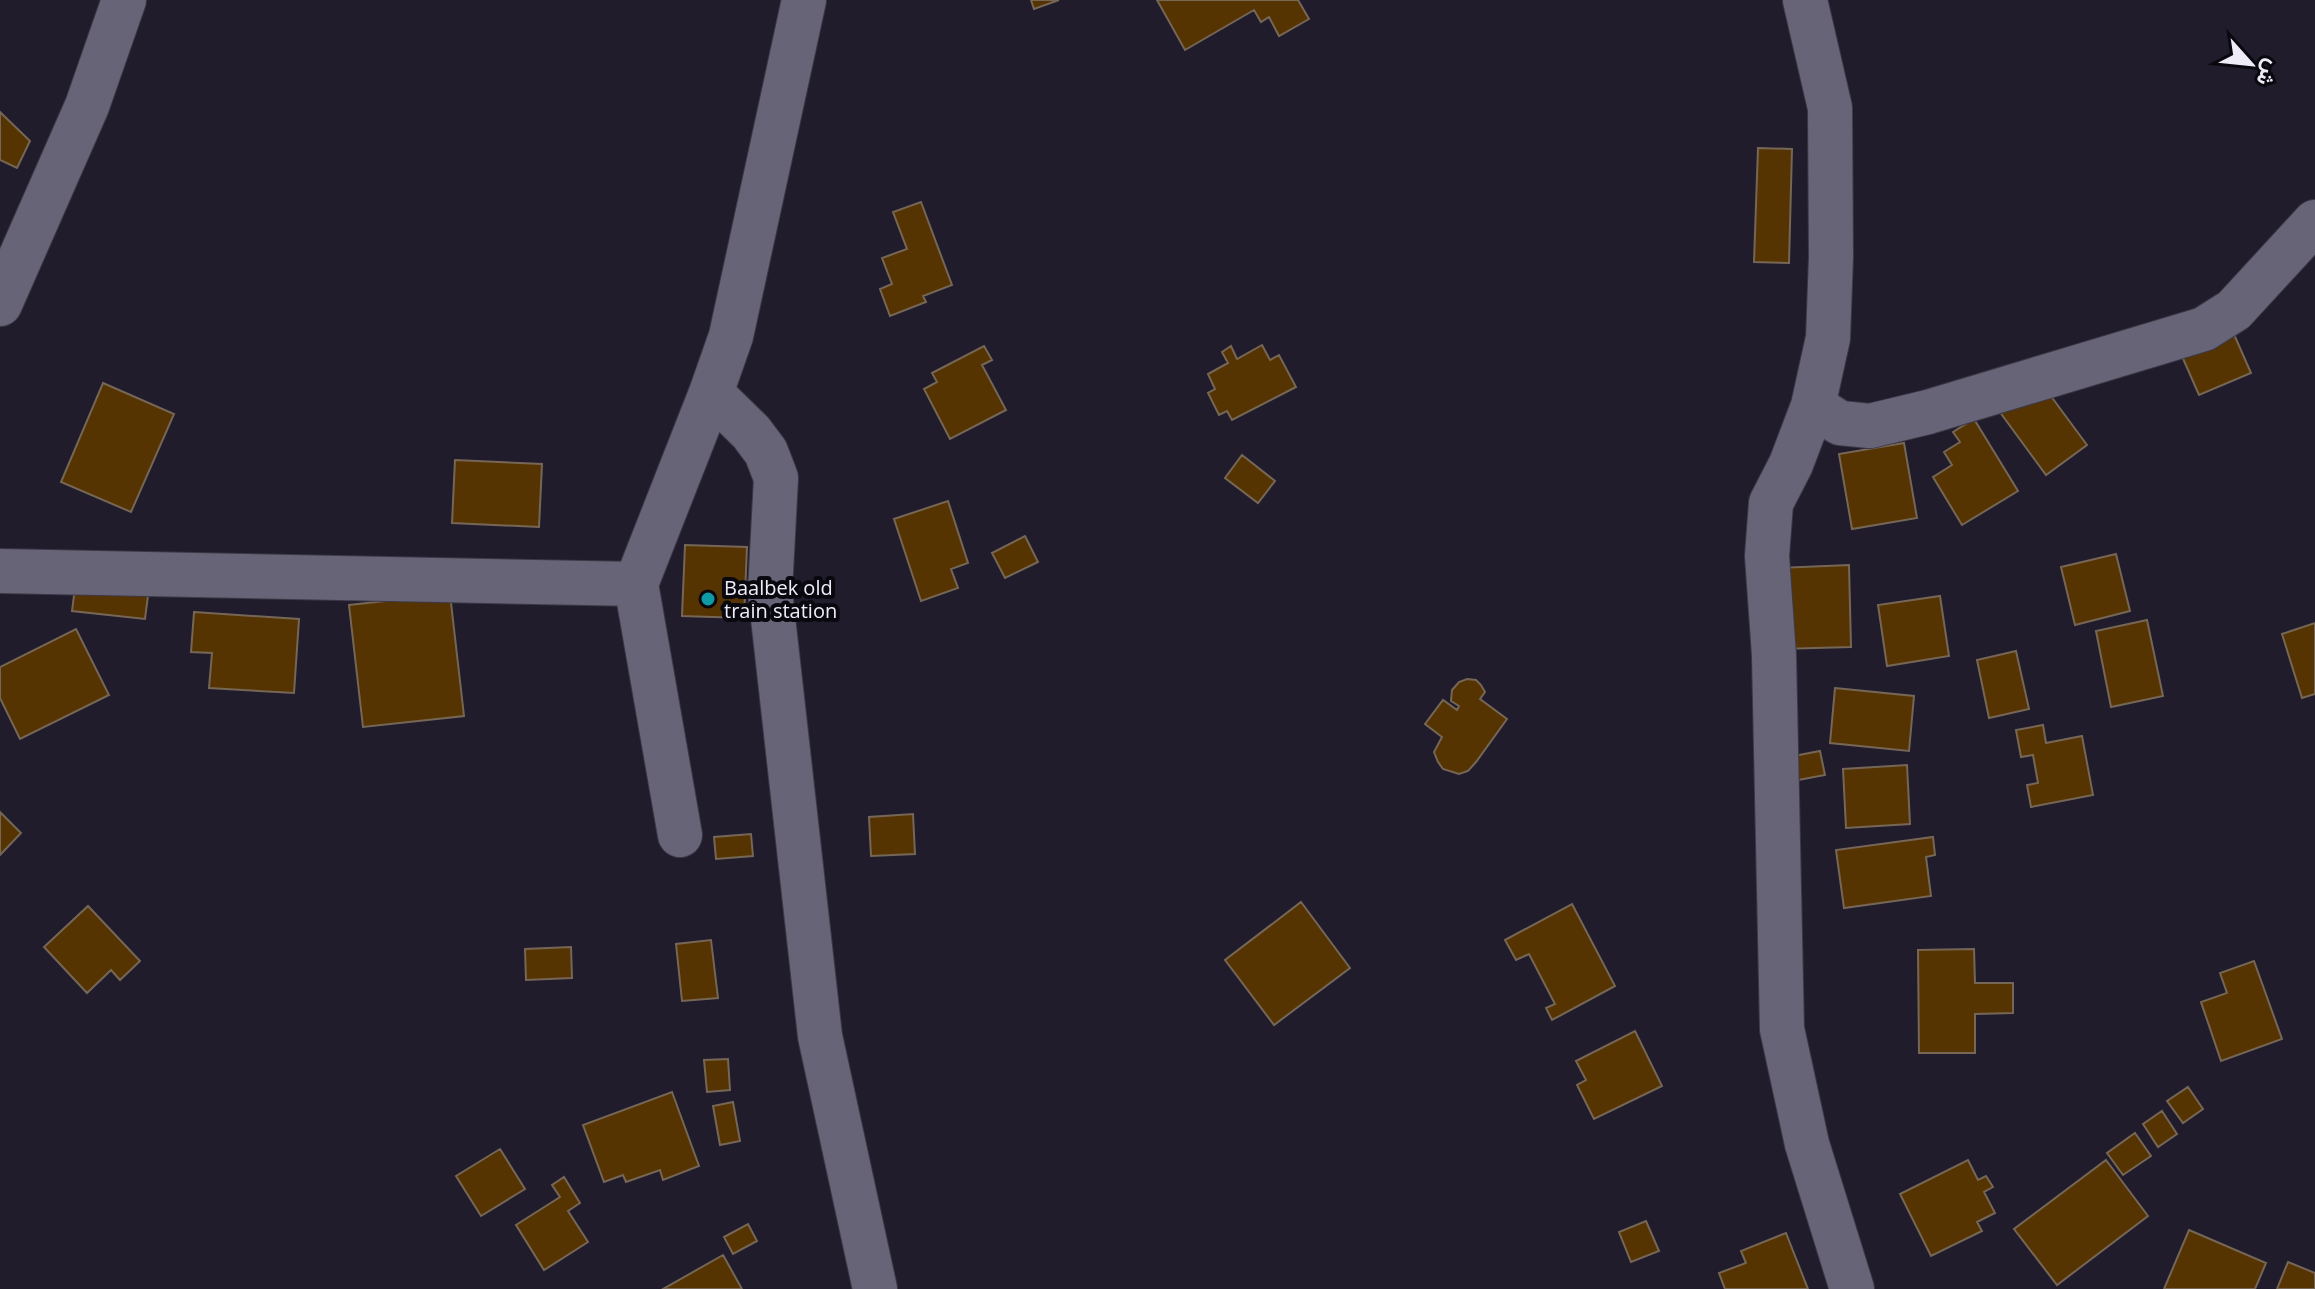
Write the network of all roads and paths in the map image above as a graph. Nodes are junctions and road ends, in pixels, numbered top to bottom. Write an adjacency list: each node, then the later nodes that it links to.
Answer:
1 (124, 0): 5 (street)
2 (804, 0): 6 (street)
3 (1805, 0): 7 (street)
4 (2315, 222): 7 (street)
5 (0, 304)
6 (711, 393): 9 (street); 11 (street)
7 (1813, 406): 12 (street)
8 (0, 571): 9 (street)
9 (636, 584): 10 (street)
10 (680, 835)
11 (875, 1289)
12 (1852, 1289)

